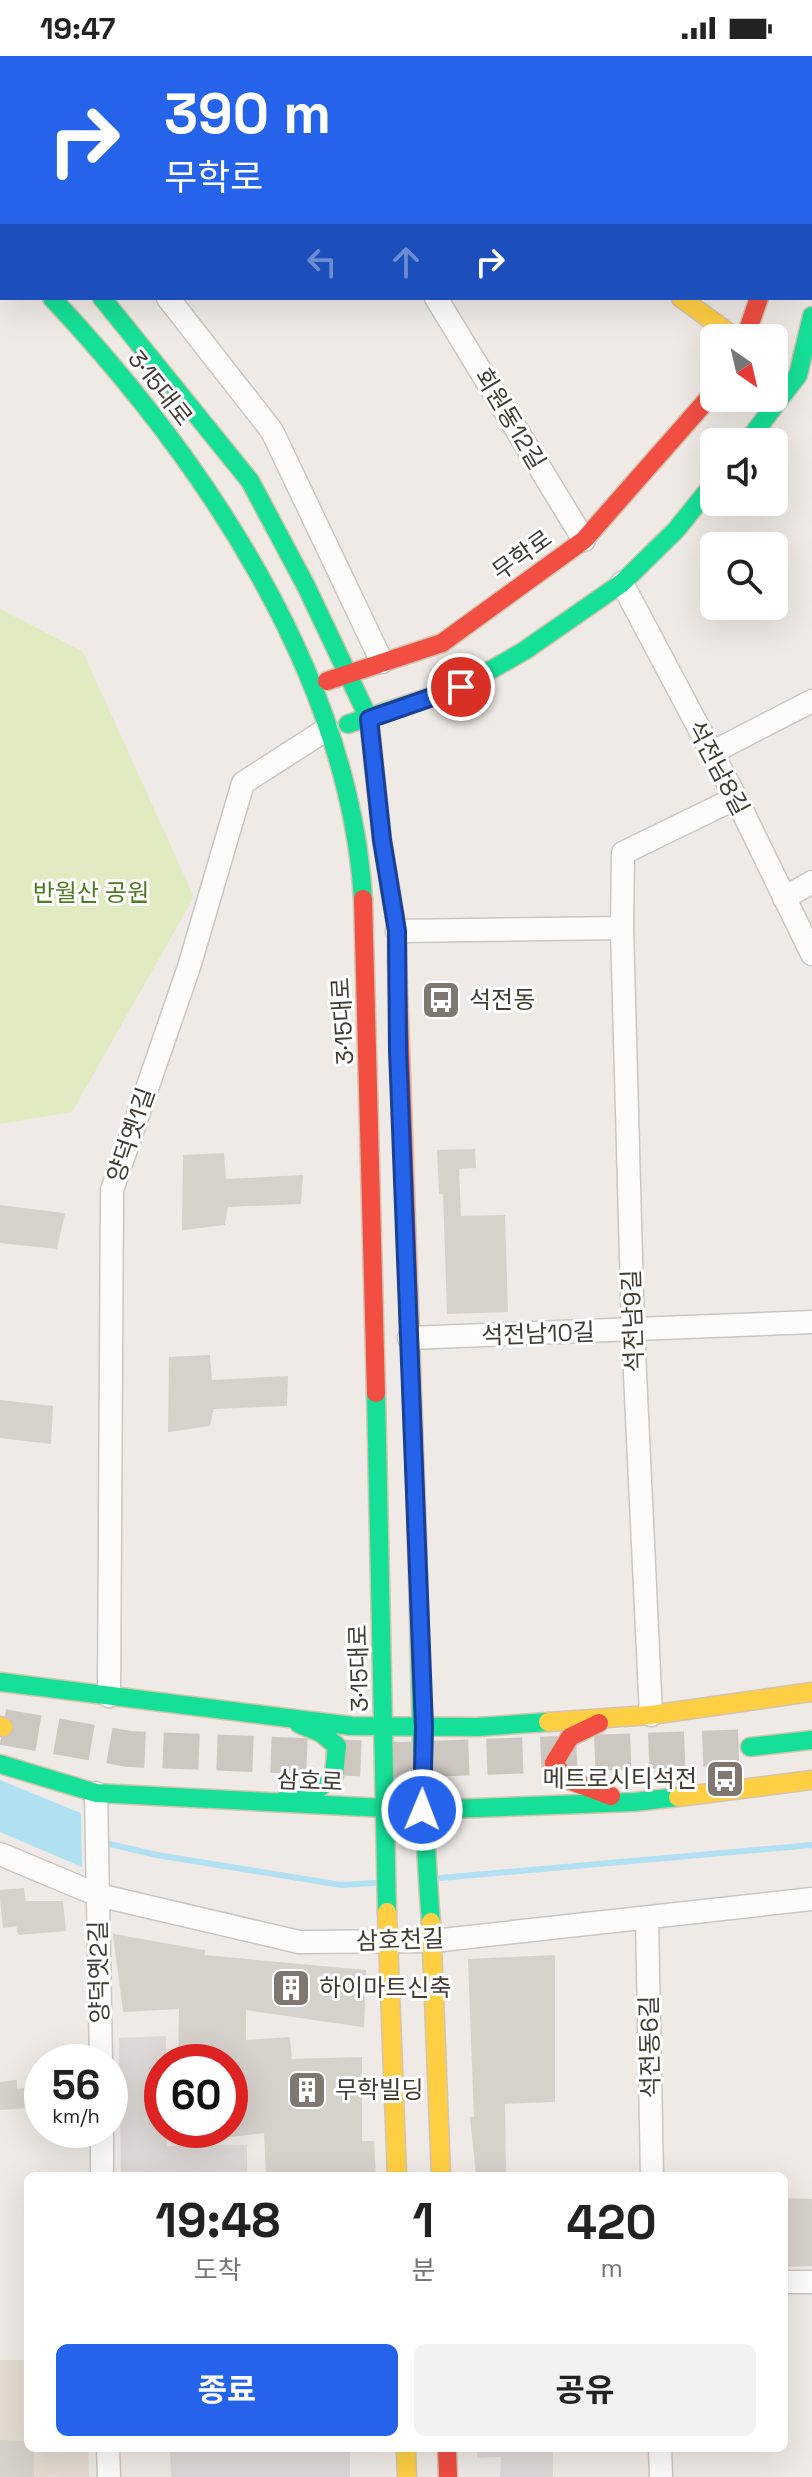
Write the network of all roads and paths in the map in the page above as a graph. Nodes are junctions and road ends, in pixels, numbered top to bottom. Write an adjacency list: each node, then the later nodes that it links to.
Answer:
1 (54, 300): 18 (main road, 3·15대로)
2 (104, 300): 17 (main road, 3·15대로)
3 (170, 300): 16 (street)
4 (437, 300): 14 (street, 회원동12길)
5 (684, 300): 8 (main road)
6 (758, 300): 9 (main road)
7 (812, 316): 10 (main road)
8 (717, 324)
9 (750, 324)
10 (799, 376): 12 (main road)
11 (700, 408): 14 (main road, 무학로)
12 (758, 428)
13 (700, 500): 15 (main road)
14 (584, 540): 16 (main road, 무학로)
15 (622, 583): 20 (main road); 22 (street, 석전남8길)
16 (382, 662): 17 (main road, 무학로)
17 (347, 674): 18 (main road, 무학로); 20 (main road, 3·15대로)
18 (310, 687): 21 (main road, 3·15대로)
19 (812, 701): 22 (street)
20 (369, 719): 21 (main road); 27 (main road, 3·15대로)
21 (327, 729): 34 (street, 양덕옛1길); 38 (main road, 3·15대로)
22 (711, 753): 23 (street, 석전남8길)
23 (736, 798): 25 (street, 석전남8길); 26 (street, 석전남9길)
24 (812, 882): 25 (street)
25 (784, 898): 28 (street, 석전남8길)
26 (622, 928): 27 (street); 30 (street, 석전남9길)
27 (397, 931): 31 (main road, 3·15대로)
28 (812, 954)
29 (812, 1322): 30 (street, 석전남10길)
30 (633, 1331): 31 (street, 석전남10길); 35 (street, 석전남9길)
31 (409, 1338): 39 (main road, 3·15대로)
32 (0, 1682): 34 (main road)
33 (812, 1692): 35 (main road)
34 (109, 1696): 36 (main road)
35 (651, 1715): 37 (main road)
36 (281, 1717): 38 (main road); 46 (main road)
37 (611, 1718): 39 (main road); 45 (main road)
38 (384, 1726): 39 (main road); 47 (main road, 3·15대로)
39 (424, 1727): 48 (main road, 3·15대로)
40 (812, 1740): 41 (main road)
41 (750, 1747)
42 (0, 1764): 44 (main road, 삼호로)
43 (812, 1780): 45 (main road, 삼호로)
44 (97, 1802): 46 (main road, 삼호로); 50 (street, 양덕옛2길)
45 (634, 1802): 48 (main road, 삼호로)
46 (272, 1803): 47 (main road, 삼호로)
47 (387, 1808): 48 (main road, 삼호로); 54 (main road, 3·15대로)
48 (423, 1818): 53 (main road, 3·15대로)
49 (0, 1854): 50 (street, 삼호천길)
50 (98, 1888): 54 (street, 삼호천길); 55 (street, 양덕옛2길)
51 (812, 1899): 52 (street, 삼호천길)
52 (647, 1919): 53 (street, 삼호천길); 60 (street, 석전동6길)
53 (432, 1935): 54 (street, 삼호천길); 59 (main road)
54 (386, 1936): 58 (main road)
55 (101, 2044)
56 (102, 2148): 57 (street)
57 (102, 2172)
58 (397, 2172)
59 (441, 2172)
60 (652, 2172)
61 (788, 2282): 62 (street)
62 (812, 2282)
63 (108, 2452): 67 (street)
64 (406, 2452): 68 (main road)
65 (447, 2452): 69 (main road)
66 (660, 2452): 70 (street)
67 (109, 2477)
68 (407, 2477)
69 (448, 2477)
70 (661, 2477)

